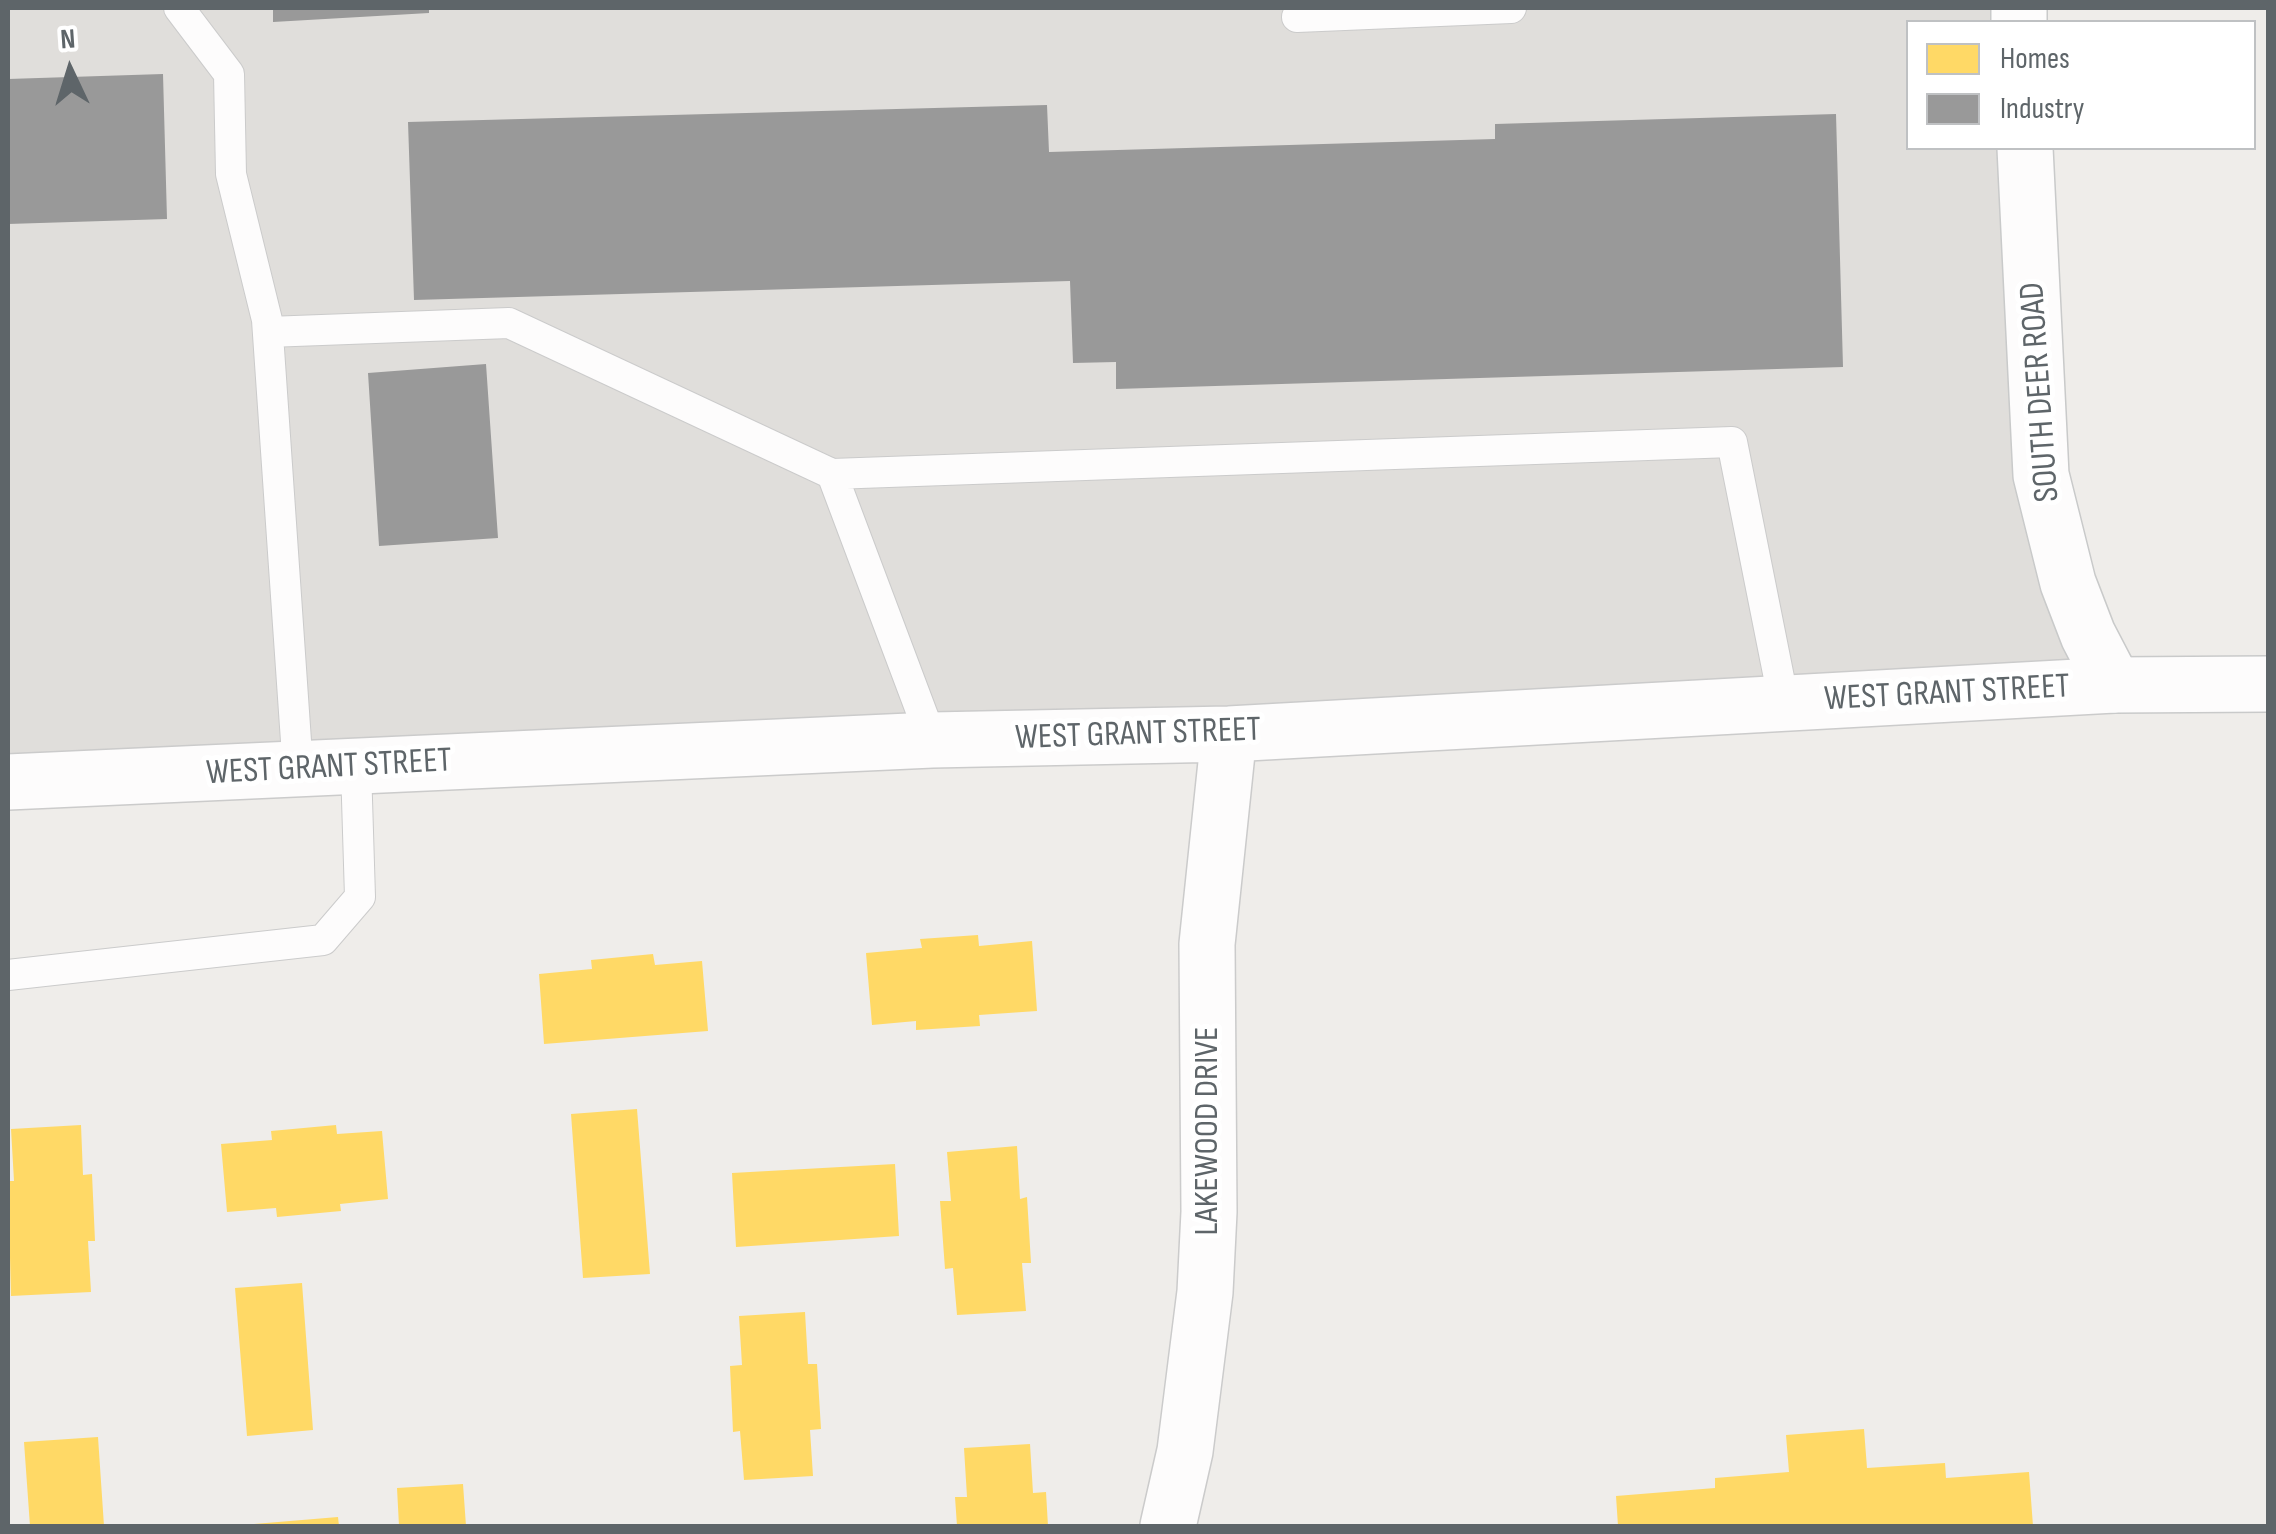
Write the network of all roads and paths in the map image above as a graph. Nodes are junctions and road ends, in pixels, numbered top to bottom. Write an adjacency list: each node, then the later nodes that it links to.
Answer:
1 (178, 8): 5 (lane)
2 (1512, 8): 3 (lane)
3 (1297, 16)
4 (2026, 150): 8 (street, SOUTH DEER ROAD)
5 (268, 332): 6 (lane); 13 (lane)
6 (832, 474): 9 (lane); 11 (lane)
7 (2268, 684): 8 (street, WEST GRANT STREET)
8 (2114, 685): 9 (street, WEST GRANT STREET)
9 (1784, 703): 10 (street, WEST GRANT STREET)
10 (1229, 734): 11 (street, WEST GRANT STREET); 16 (street, LAKEWOOD DRIVE)
11 (932, 740): 12 (street, WEST GRANT STREET)
12 (356, 767): 13 (street, WEST GRANT STREET); 15 (lane)
13 (298, 770): 14 (street, WEST GRANT STREET)
14 (8, 782)
15 (8, 975)
16 (1168, 1526)

